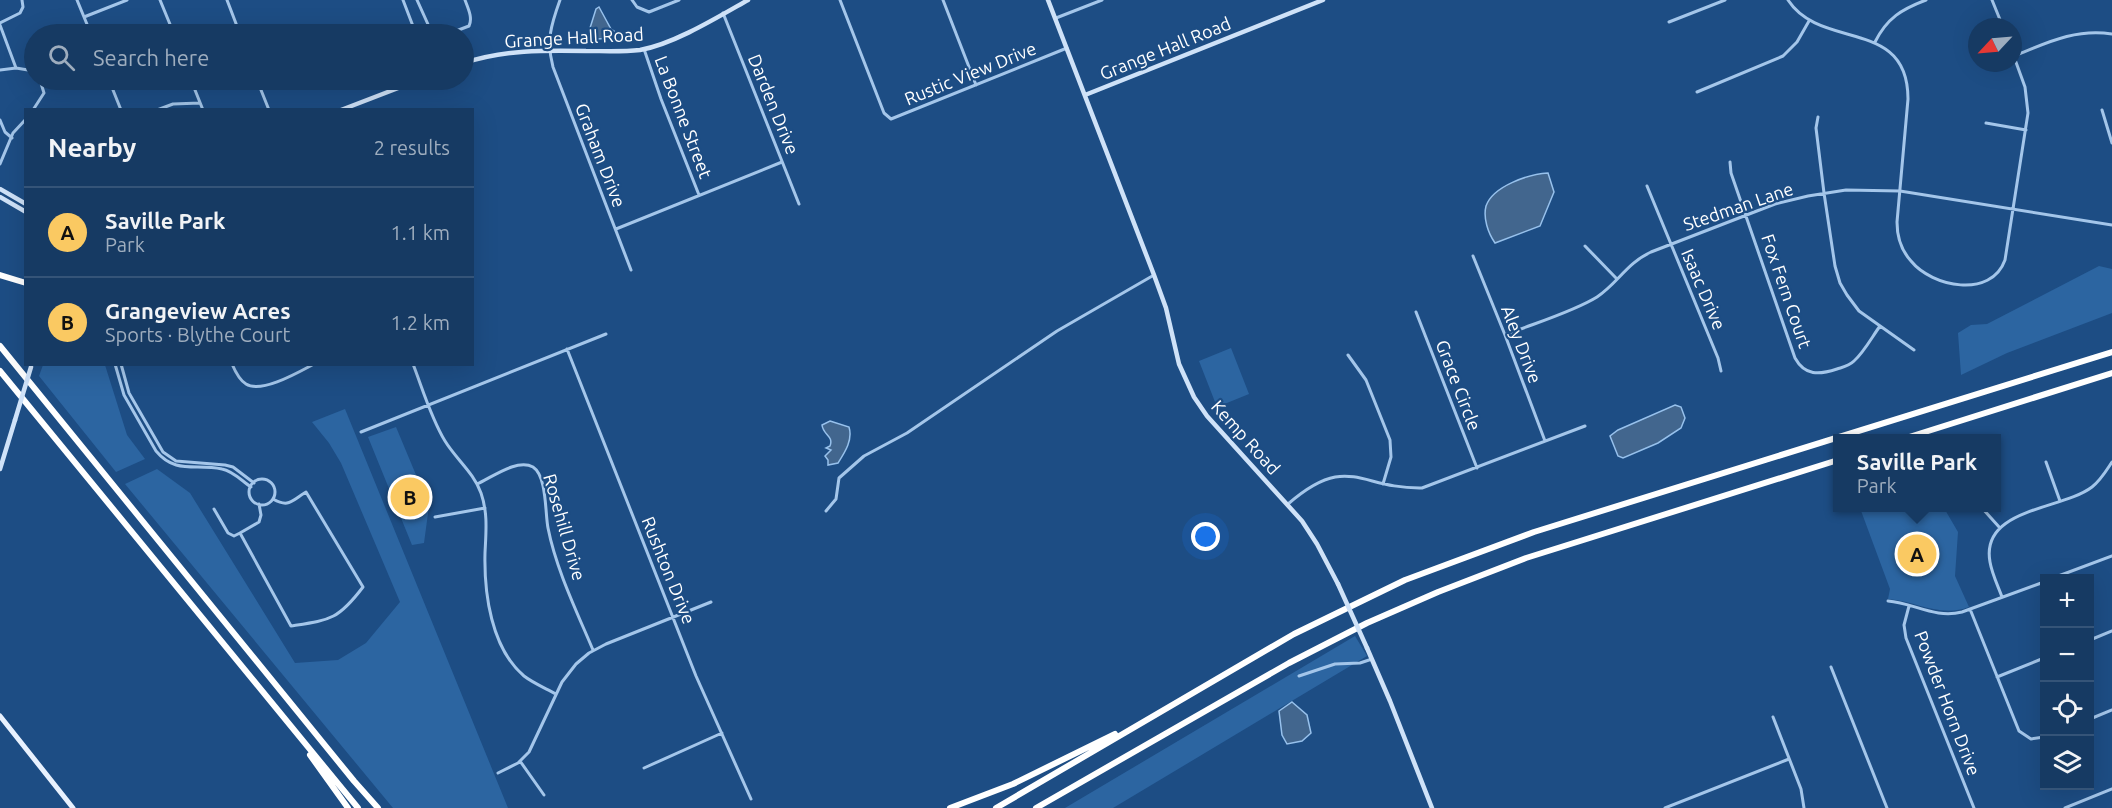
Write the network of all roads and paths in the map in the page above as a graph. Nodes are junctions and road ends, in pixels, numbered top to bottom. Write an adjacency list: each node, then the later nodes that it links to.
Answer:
1 (22, 0): 28 (street)
2 (77, 0): 23 (street)
3 (127, 0): 23 (street)
4 (160, 0): 30 (street)
5 (226, 0): 31 (street)
6 (403, 0): 32 (street)
7 (417, 0): 33 (street)
8 (465, 0): 34 (street)
9 (560, 0): 39 (street)
10 (632, 0): 11 (street)
11 (679, 0)
12 (748, 0): 22 (main road, Grange Hall Road)
13 (840, 0): 46 (street, Rustic View Drive)
14 (943, 0): 46 (street)
15 (1048, 0): 25 (main road, Kemp Road)
16 (1102, 0): 25 (street)
17 (1323, 0): 53 (main road, Grange Hall Road)
18 (1725, 0): 27 (street)
19 (1788, 0): 26 (street)
20 (1926, 0): 36 (street)
21 (1992, 0): 24 (street)
22 (723, 13): 38 (main road, Grange Hall Road); 69 (street, Darden Drive)
23 (84, 16): 29 (street)
24 (1999, 18)
25 (1055, 19): 37 (main road, Kemp Road)
26 (1809, 21): 36 (street); 52 (street)
27 (1669, 22)
28 (0, 24): 42 (street)
29 (87, 24)
30 (170, 24)
31 (236, 24)
32 (412, 24)
33 (429, 24)
34 (470, 24)
35 (2112, 34): 40 (street)
36 (1875, 42): 74 (street)
37 (1067, 48): 46 (street, Rustic View Drive); 53 (main road, Kemp Road)
38 (644, 49): 39 (main road, Grange Hall Road); 76 (street, La Bonne Street)
39 (549, 50): 41 (main road, Grange Hall Road); 84 (street, Graham Drive)
40 (2022, 52)
41 (474, 60)
42 (16, 68): 43 (street); 44 (street)
43 (24, 69)
44 (0, 70)
45 (2019, 72): 66 (street)
46 (976, 85)
47 (43, 90): 55 (street)
48 (113, 90): 56 (street)
49 (195, 90): 54 (street)
50 (261, 90): 59 (street)
51 (393, 90): 60 (main road)
52 (1697, 92)
53 (1085, 95): 89 (main road, Kemp Road)
54 (200, 103): 57 (street); 58 (street)
55 (34, 108)
56 (120, 108)
57 (162, 108)
58 (202, 108)
59 (268, 108)
60 (346, 108)
61 (2102, 110): 68 (street)
62 (1818, 117): 75 (street)
63 (0, 120): 67 (street)
64 (24, 122): 67 (street)
65 (1986, 123): 66 (street)
66 (2026, 130): 80 (street)
67 (12, 138): 71 (street)
68 (2112, 143)
69 (782, 162): 76 (street); 79 (street, Darden Drive)
70 (1730, 162): 82 (street, Fox Fern Court)
71 (0, 164)
72 (1647, 186): 85 (street, Isaac Drive)
73 (0, 189): 78 (main road)
74 (1900, 191): 75 (street, Stedman Lane); 80 (street, Stedman Lane); 80 (street)
75 (1824, 193): 82 (street, Stedman Lane); 94 (street)
76 (699, 195): 84 (street)
77 (0, 196): 81 (main road)
78 (24, 203)
79 (799, 204)
80 (2014, 209): 83 (street, Stedman Lane)
81 (24, 211)
82 (1746, 214): 85 (street, Stedman Lane); 94 (street, Fox Fern Court)
83 (2112, 225)
84 (616, 229): 88 (street, Graham Drive)
85 (1670, 244): 91 (street, Stedman Lane); 109 (street, Isaac Drive)
86 (1585, 246): 91 (street)
87 (1473, 256): 96 (street, Aley Drive)
88 (631, 270)
89 (1154, 274): 130 (main road, Kemp Road); 133 (street)
90 (0, 275): 92 (highway)
91 (1616, 278): 96 (street, Stedman Lane)
92 (24, 283)
93 (1416, 312): 121 (street, Grace Circle)
94 (1880, 326): 99 (street)
95 (606, 334): 98 (street)
96 (1505, 335): 117 (street, Aley Drive)
97 (0, 346): 174 (highway)
98 (567, 349): 111 (street); 146 (street, Rushton Drive)
99 (1914, 350)
100 (2112, 352): 114 (highway)
101 (1348, 355): 125 (street)
102 (31, 366): 122 (main road, bridge)
103 (116, 366): 126 (street)
104 (121, 366): 123 (street)
105 (233, 366): 106 (street)
106 (310, 366)
107 (414, 366): 111 (street)
108 (0, 371): 161 (highway)
109 (1721, 371)
110 (2112, 375): 115 (highway)
111 (429, 405): 113 (street); 124 (street)
112 (1585, 426): 117 (street)
113 (361, 432)
114 (1844, 434)
115 (1919, 434)
116 (1833, 438): 158 (highway)
117 (1545, 441): 121 (street)
118 (1833, 462): 177 (highway)
119 (2046, 462): 128 (street)
120 (2112, 462): 128 (street)
121 (1477, 468): 125 (street)
122 (0, 469)
123 (254, 483): 126 (street); 127 (street)
124 (477, 484): 131 (street); 149 (street, Rosehill Drive)
125 (1383, 484): 130 (street)
126 (251, 487): 129 (street)
127 (273, 499): 129 (street); 137 (street)
128 (2060, 501): 136 (street)
129 (259, 504): 137 (street)
130 (1288, 504): 150 (main road, Kemp Road, bridge)
131 (485, 508): 135 (street); 155 (street)
132 (214, 509): 137 (street)
133 (826, 511)
134 (1986, 512): 136 (street)
135 (435, 517)
136 (2000, 528): 141 (street)
137 (240, 534)
138 (2112, 556): 139 (street)
139 (2066, 574)
140 (2040, 583): 141 (street)
141 (2002, 597): 145 (street)
142 (1888, 601): 144 (street)
143 (711, 602): 146 (street)
144 (1909, 606): 145 (street); 182 (street, Powder Horn Drive)
145 (1970, 609): 154 (street)
146 (673, 617): 149 (street); 162 (street, Rushton Drive)
147 (2112, 631): 148 (street)
148 (2094, 638)
149 (592, 650): 155 (street)
150 (1372, 659): 153 (street); 178 (main road, Kemp Road)
151 (2040, 660): 154 (street)
152 (1831, 667): 181 (street)
153 (1299, 676)
154 (1997, 677): 163 (street)
155 (556, 694): 165 (street)
156 (2112, 710): 160 (street)
157 (0, 716): 171 (main road)
158 (1154, 716): 175 (highway); 176 (highway)
159 (1773, 717): 164 (street)
160 (2094, 717)
161 (286, 719): 172 (highway); 173 (highway)
162 (722, 734): 166 (street); 170 (street, Rushton Drive)
163 (2040, 738)
164 (1789, 759): 179 (street); 180 (street)
165 (520, 761): 167 (street); 169 (street)
166 (644, 768)
167 (498, 773)
168 (2112, 789): 183 (street)
169 (544, 795)
170 (751, 799)
171 (73, 808)
172 (348, 808)
173 (358, 808)
174 (378, 808)
175 (950, 808)
176 (996, 808)
177 (1036, 808)
178 (1432, 808)
179 (1665, 808)
180 (1804, 808)
181 (1887, 808)
182 (1974, 808)
183 (2065, 808)

